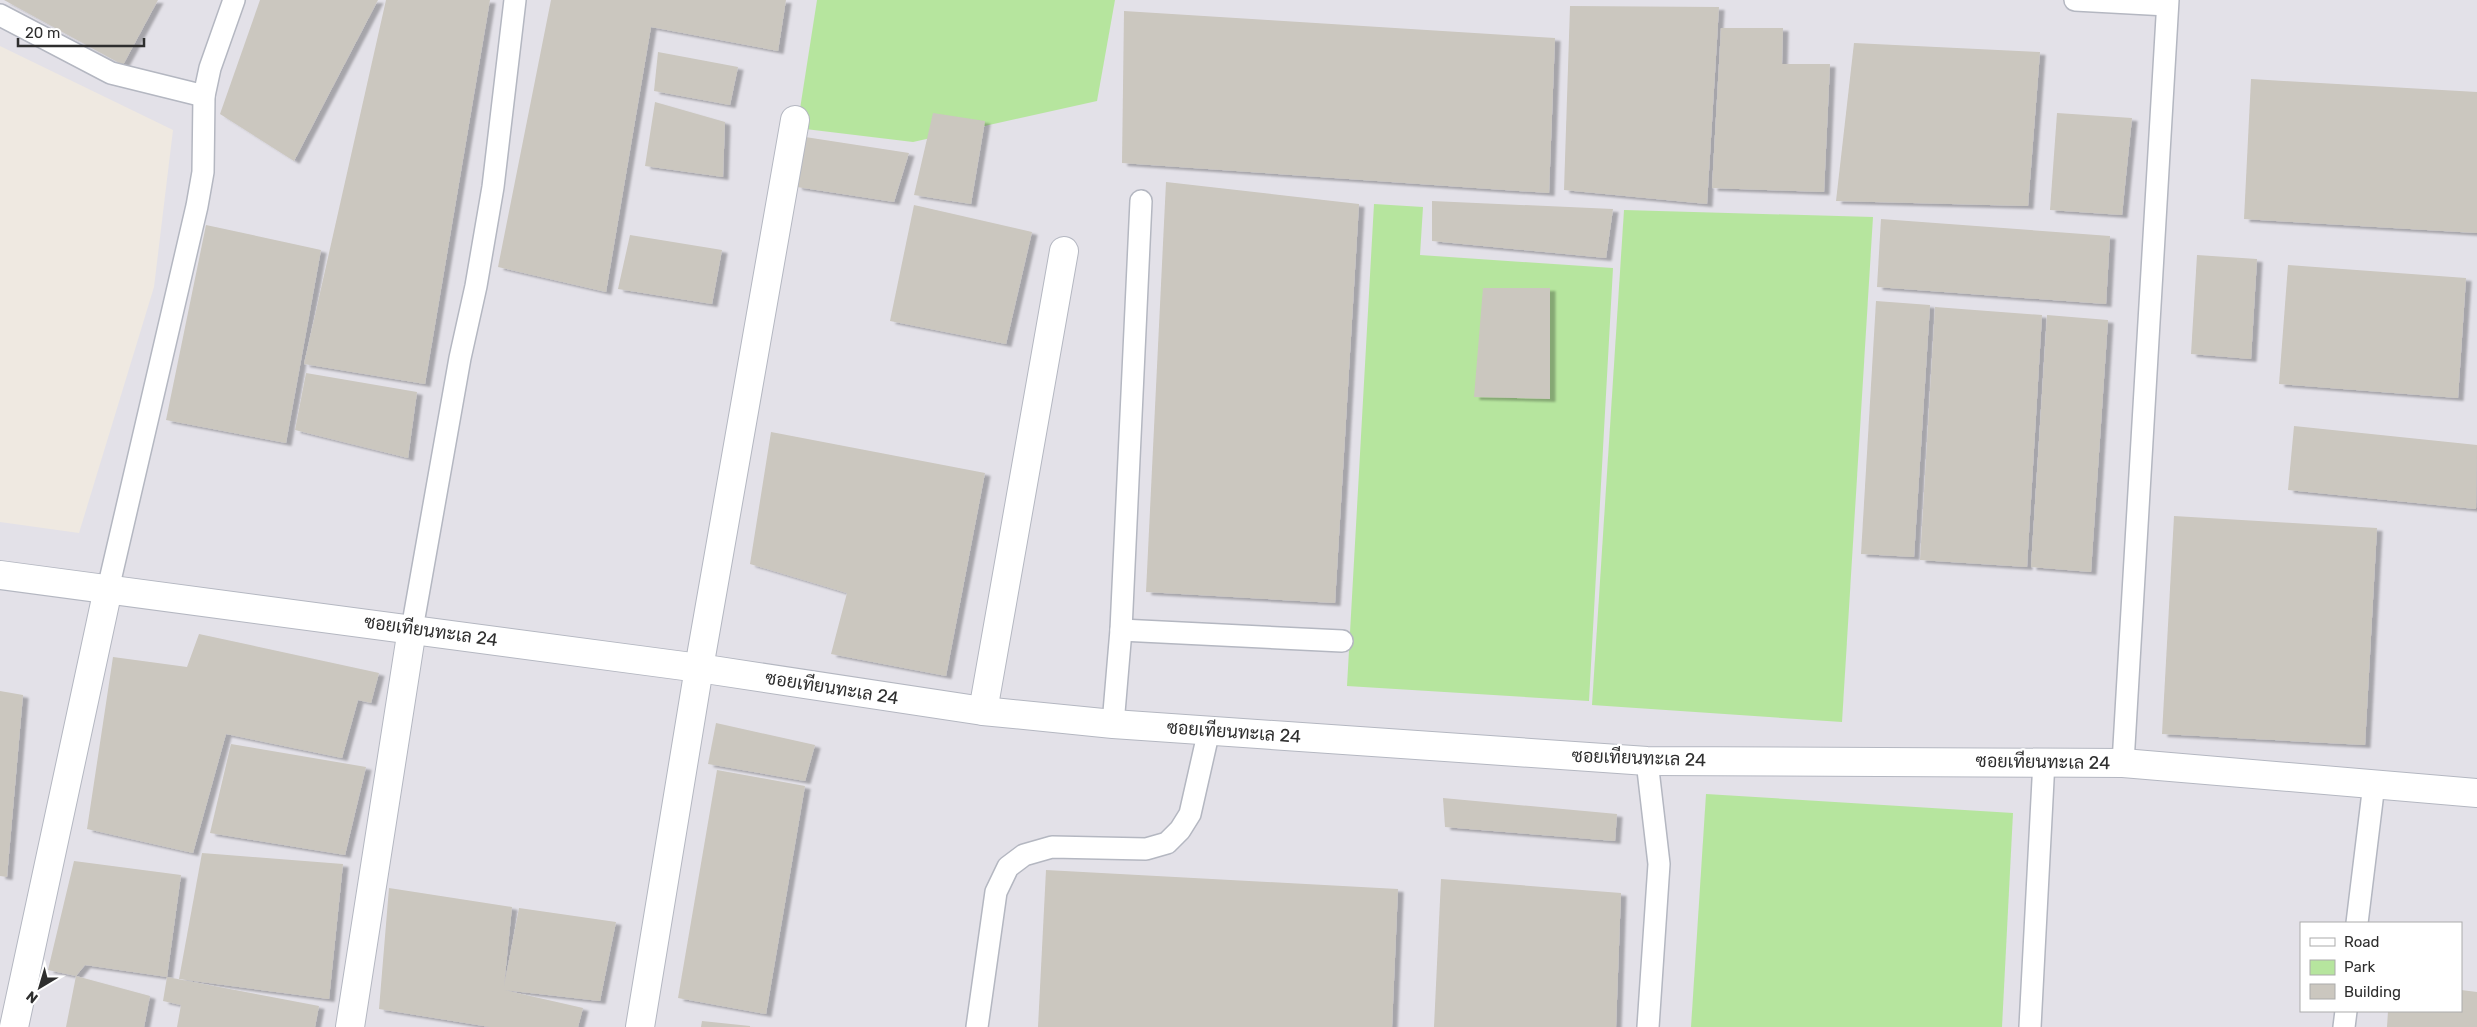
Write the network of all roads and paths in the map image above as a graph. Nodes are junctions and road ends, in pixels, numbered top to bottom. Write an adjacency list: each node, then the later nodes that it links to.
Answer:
1 (234, 0): 6 (lane)
2 (515, 0): 12 (lane)
3 (2075, 0): 4 (lane)
4 (2167, 2): 21 (lane)
5 (0, 15): 6 (lane)
6 (204, 96): 11 (lane)
7 (795, 120): 15 (street)
8 (1141, 201): 13 (lane)
9 (1064, 252): 16 (street)
10 (0, 575): 11 (street, ซอยเทียนทะเล 24)
11 (108, 589): 12 (street, ซอยเทียนทะเล 24); 26 (street)
12 (412, 629): 15 (street, ซอยเทียนทะเล 24); 27 (street)
13 (1121, 630): 14 (lane); 17 (lane)
14 (1342, 640)
15 (699, 668): 16 (street, ซอยเทียนทะเล 24); 28 (street)
16 (983, 711): 17 (street, ซอยเทียนทะเล 24)
17 (1114, 724): 18 (street, ซอยเทียนทะเล 24)
18 (1208, 730): 19 (street, ซอยเทียนทะเล 24); 29 (lane)
19 (1647, 761): 20 (street, ซอยเทียนทะเล 24); 30 (lane)
20 (2044, 761): 21 (street, ซอยเทียนทะเล 24); 31 (lane)
21 (2124, 764): 22 (street, ซอยเทียนทะเล 24)
22 (2374, 784): 23 (street, ซอยเทียนทะเล 24); 24 (lane)
23 (2477, 792)
24 (2357, 922)
25 (2346, 1012): 32 (lane)
26 (14, 1027)
27 (350, 1027)
28 (640, 1027)
29 (977, 1027)
30 (1648, 1027)
31 (2030, 1027)
32 (2344, 1027)

